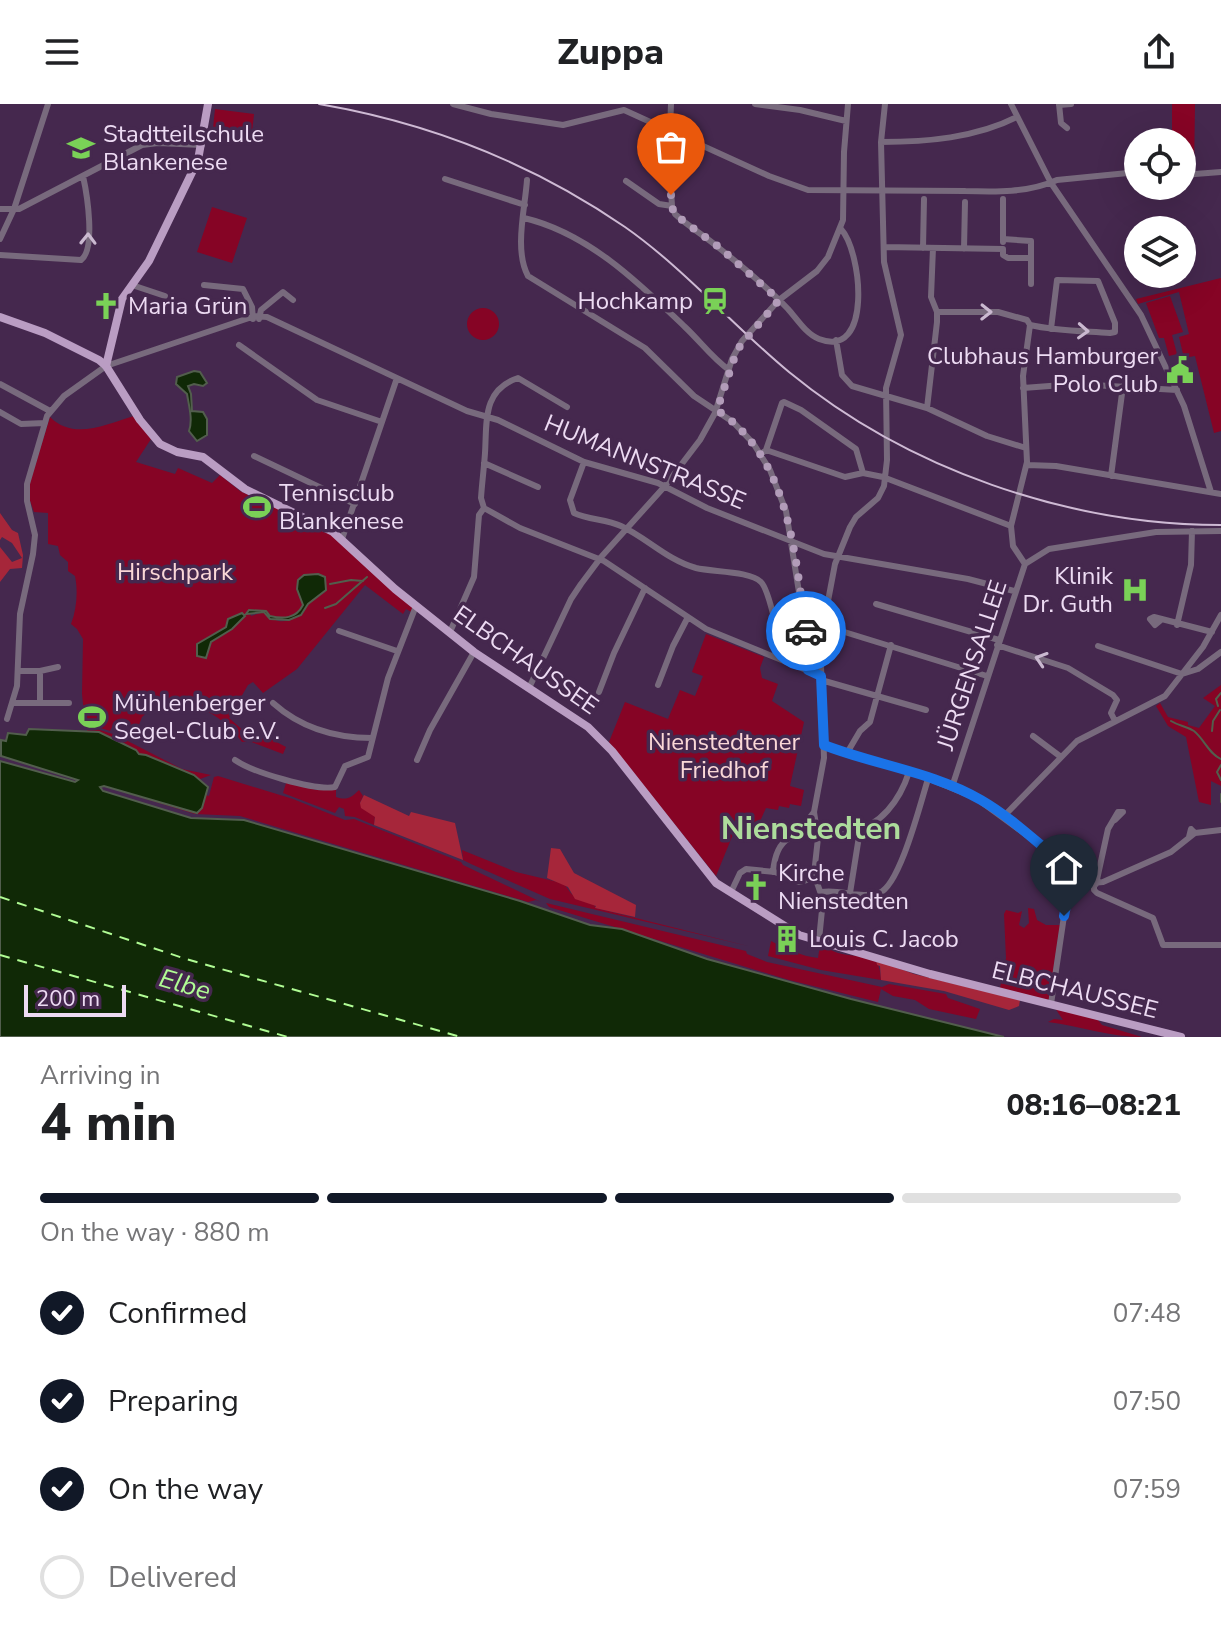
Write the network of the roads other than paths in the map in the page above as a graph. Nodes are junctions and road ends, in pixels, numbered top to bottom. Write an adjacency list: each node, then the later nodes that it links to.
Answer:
1 (48, 104): 34 (street)
2 (208, 104): 17 (main road)
3 (453, 104): 11 (street)
4 (671, 104): 15 (street)
5 (755, 104): 13 (street)
6 (848, 104): 13 (street)
7 (885, 104): 16 (street)
8 (1011, 104): 12 (street)
9 (1059, 104): 10 (street); 14 (street)
10 (1071, 104)
11 (475, 106): 15 (street)
12 (1017, 117): 16 (street); 25 (street)
13 (846, 121): 27 (street)
14 (1067, 128)
15 (669, 130): 27 (street); 32 (street)
16 (881, 142): 26 (street)
17 (202, 145): 21 (street); 47 (main road)
18 (1124, 172): 25 (street)
19 (1221, 172): 20 (street)
20 (1196, 174)
21 (83, 176): 34 (street); 44 (street, one-way to 21)
22 (445, 179): 31 (street)
23 (527, 180): 31 (street)
24 (626, 181): 32 (street)
25 (1051, 183): 26 (street); 67 (street)
26 (882, 189): 27 (street); 39 (street)
27 (843, 190): 36 (street)
28 (924, 199): 40 (street)
29 (1003, 199): 38 (street)
30 (965, 202): 42 (street)
31 (525, 205): 35 (street)
32 (672, 206): 51 (street)
33 (0, 209): 34 (street)
34 (14, 209): 37 (street)
35 (524, 218): 62 (street); 71 (street)
36 (841, 229): 51 (street); 57 (street)
37 (0, 239)
38 (1003, 239): 43 (street); 45 (street)
39 (884, 247): 40 (street); 68 (street)
40 (923, 248): 41 (street)
41 (933, 248): 42 (street); 52 (street)
42 (964, 249): 43 (street)
43 (1003, 249): 45 (street)
44 (0, 255)
45 (1031, 258): 46 (street)
46 (1031, 284)
47 (132, 285): 49 (street); 59 (main road)
48 (204, 285): 53 (street)
49 (165, 296)
50 (293, 300): 53 (street)
51 (779, 300): 57 (street); 62 (street)
52 (937, 312): 55 (street, one-way to 55); 70 (street)
53 (255, 318): 61 (street); 63 (street, HUMANNSTRASSE)
54 (2, 320): 60 (main road, ELBCHAUSSEE)
55 (1030, 325): 56 (street); 66 (street)
56 (1051, 329): 56 (street, one-way to 56)
57 (836, 340): 68 (street)
58 (239, 345): 75 (street)
59 (111, 347): 60 (main road); 61 (main road)
60 (92, 355): 61 (main road, ELBCHAUSSEE)
61 (102, 368): 72 (street); 96 (main road, ELBCHAUSSEE)
62 (729, 370): 71 (street)
63 (397, 378): 74 (street, HUMANNSTRASSE); 75 (street)
64 (0, 384): 72 (street)
65 (1123, 386): 66 (street); 67 (street); 84 (street)
66 (1023, 388): 77 (street)
67 (1177, 390): 88 (street)
68 (886, 396): 70 (street); 85 (street)
69 (567, 407): 74 (street)
70 (927, 408): 77 (street)
71 (717, 410): 78 (street); 86 (street)
72 (50, 411): 76 (street)
73 (0, 412): 76 (street)
74 (486, 418): 80 (street, HUMANNSTRASSE); 81 (street)
75 (382, 422): 90 (street)
76 (45, 423): 122 (street)
77 (1026, 448): 82 (street)
78 (763, 452): 83 (street); 83 (street); 97 (street)
79 (254, 456): 90 (street)
80 (584, 462): 86 (street, HUMANNSTRASSE); 93 (street)
81 (484, 463): 87 (street); 91 (street)
82 (1027, 465): 84 (street); 92 (street)
83 (863, 473): 85 (street)
84 (1111, 476): 88 (street)
85 (886, 478): 92 (street); 98 (street)
86 (665, 486): 93 (street); 97 (street, HUMANNSTRASSE)
87 (538, 487)
88 (1211, 492): 89 (street)
89 (1221, 494)
90 (355, 504): 96 (street)
91 (484, 508): 99 (street); 111 (street)
92 (1011, 526): 100 (street)
93 (626, 529): 99 (street); 119 (street)
94 (1192, 531): 95 (street, JÜRGENSALLEE); 100 (street, JÜRGENSALLEE); 108 (street)
95 (1221, 531)
96 (342, 539): 104 (main road, ELBCHAUSSEE)
97 (792, 539): 98 (street, HUMANNSTRASSE); 121 (street)
98 (838, 557): 102 (street, HUMANNSTRASSE); 109 (street)
99 (600, 559): 101 (street); 128 (street)
100 (1025, 564): 102 (street, JÜRGENSALLEE)
101 (645, 588): 106 (street); 129 (street)
102 (1014, 591): 113 (street, JÜRGENSALLEE)
103 (876, 604): 113 (street)
104 (416, 606): 111 (main road, ELBCHAUSSEE); 116 (street)
105 (1221, 615): 112 (street)
106 (688, 617): 119 (street); 127 (street)
107 (1161, 620): 108 (street)
108 (1177, 625): 112 (street)
109 (825, 626): 114 (street); 126 (street)
110 (339, 631): 116 (street)
111 (450, 632): 117 (main road, ELBCHAUSSEE)
112 (1212, 632): 124 (street)
113 (998, 642): 125 (street, JÜRGENSALLEE); 137 (street, one-way to 113)
114 (891, 645): 125 (street); 130 (street)
115 (1098, 646): 124 (street)
116 (397, 651): 139 (street)
117 (474, 652): 128 (main road, ELBCHAUSSEE); 144 (street)
118 (1221, 652): 124 (street)
119 (780, 658): 121 (street)
120 (58, 667): 123 (street)
121 (808, 670): 126 (street)
122 (18, 671): 123 (street); 131 (street)
123 (40, 671): 132 (street)
124 (1182, 674): 137 (street)
125 (987, 676): 147 (street, JÜRGENSALLEE)
126 (821, 678): 130 (street); 140 (street)
127 (658, 685)
128 (529, 688): 159 (main road, ELBCHAUSSEE)
129 (599, 692)
130 (877, 695): 135 (street); 141 (street)
131 (13, 703): 132 (street); 136 (street)
132 (40, 703): 133 (street)
133 (69, 703)
134 (273, 703): 139 (street)
135 (926, 710)
136 (7, 719)
137 (1115, 721): 142 (street)
138 (1033, 736): 142 (street)
139 (372, 738): 143 (street)
140 (824, 745): 141 (street); 148 (street)
141 (847, 753): 145 (street)
142 (1061, 757): 149 (street)
143 (235, 760)
144 (417, 760)
145 (909, 772): 146 (street); 151 (street)
146 (928, 779): 147 (street); 161 (street)
147 (952, 787): 149 (street)
148 (814, 812): 153 (street); 154 (street)
149 (1004, 816): 155 (street)
150 (1115, 820): 158 (street)
151 (860, 830): 154 (street); 161 (street)
152 (1221, 830): 158 (street)
153 (797, 834): 154 (street); 156 (street)
154 (817, 834): 157 (street)
155 (1073, 871): 158 (street); 164 (street)
156 (773, 872): 157 (street); 159 (street)
157 (814, 878): 160 (street)
158 (1095, 884): 163 (street)
159 (731, 892): 162 (main road, ELBCHAUSSEE)
160 (822, 892): 161 (street); 162 (street)
161 (850, 893)
162 (819, 940): 164 (main road, ELBCHAUSSEE)
163 (1221, 945)
164 (1051, 1004): 165 (main road, ELBCHAUSSEE)
165 (1181, 1037)

